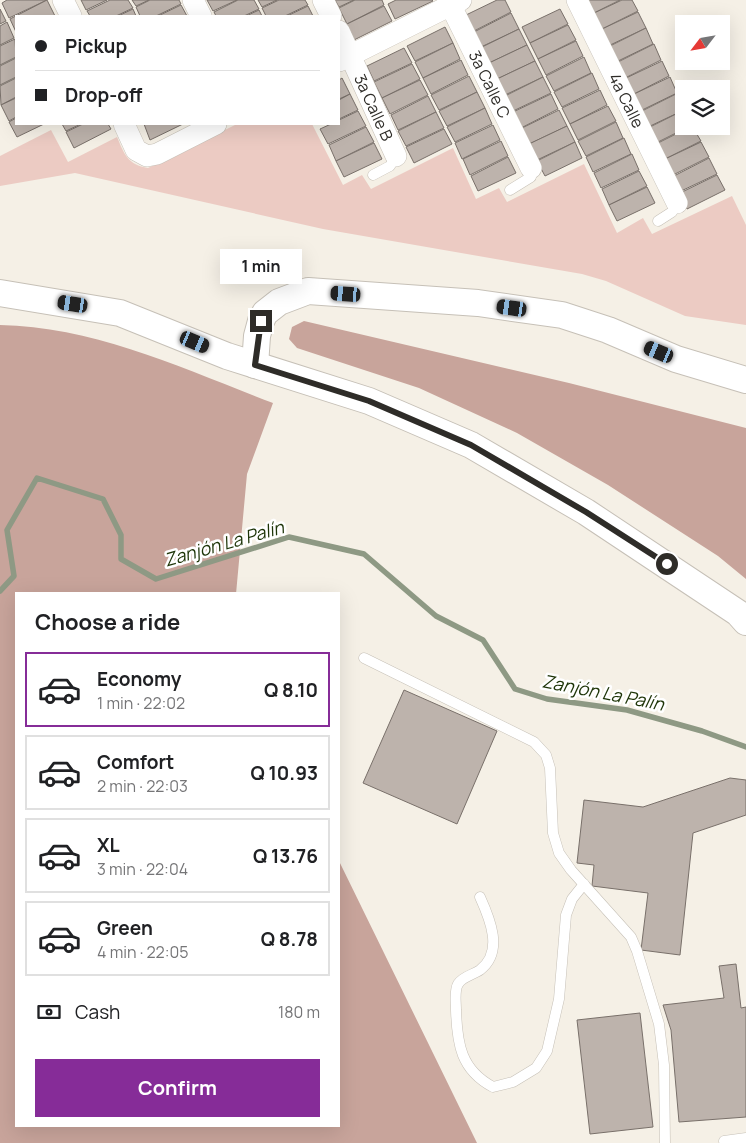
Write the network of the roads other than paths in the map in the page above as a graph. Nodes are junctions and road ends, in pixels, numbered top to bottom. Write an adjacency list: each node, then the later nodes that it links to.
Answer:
1 (63, 0): 6 (street)
2 (193, 0): 7 (street)
3 (323, 0): 8 (street)
4 (577, 0): 17 (street, 4a Calle)
5 (453, 2): 10 (street); 14 (street, 3a Calle C)
6 (70, 15)
7 (200, 15)
8 (330, 15)
9 (340, 36): 10 (street, 3a Calle B)
10 (345, 58): 13 (street, 3a Calle B)
11 (124, 125): 12 (street)
12 (214, 125)
13 (396, 156): 15 (lane)
14 (532, 168): 16 (lane)
15 (373, 175)
16 (510, 190)
17 (677, 203): 18 (lane)
18 (658, 221)
19 (0, 293): 20 (street)
20 (255, 365): 21 (street); 22 (street)
21 (746, 380)
22 (746, 622)
23 (364, 658): 24 (lane)
24 (584, 884): 25 (lane); 28 (lane)
25 (480, 896)
26 (746, 1138): 27 (lane)
27 (724, 1141)
28 (665, 1143)

